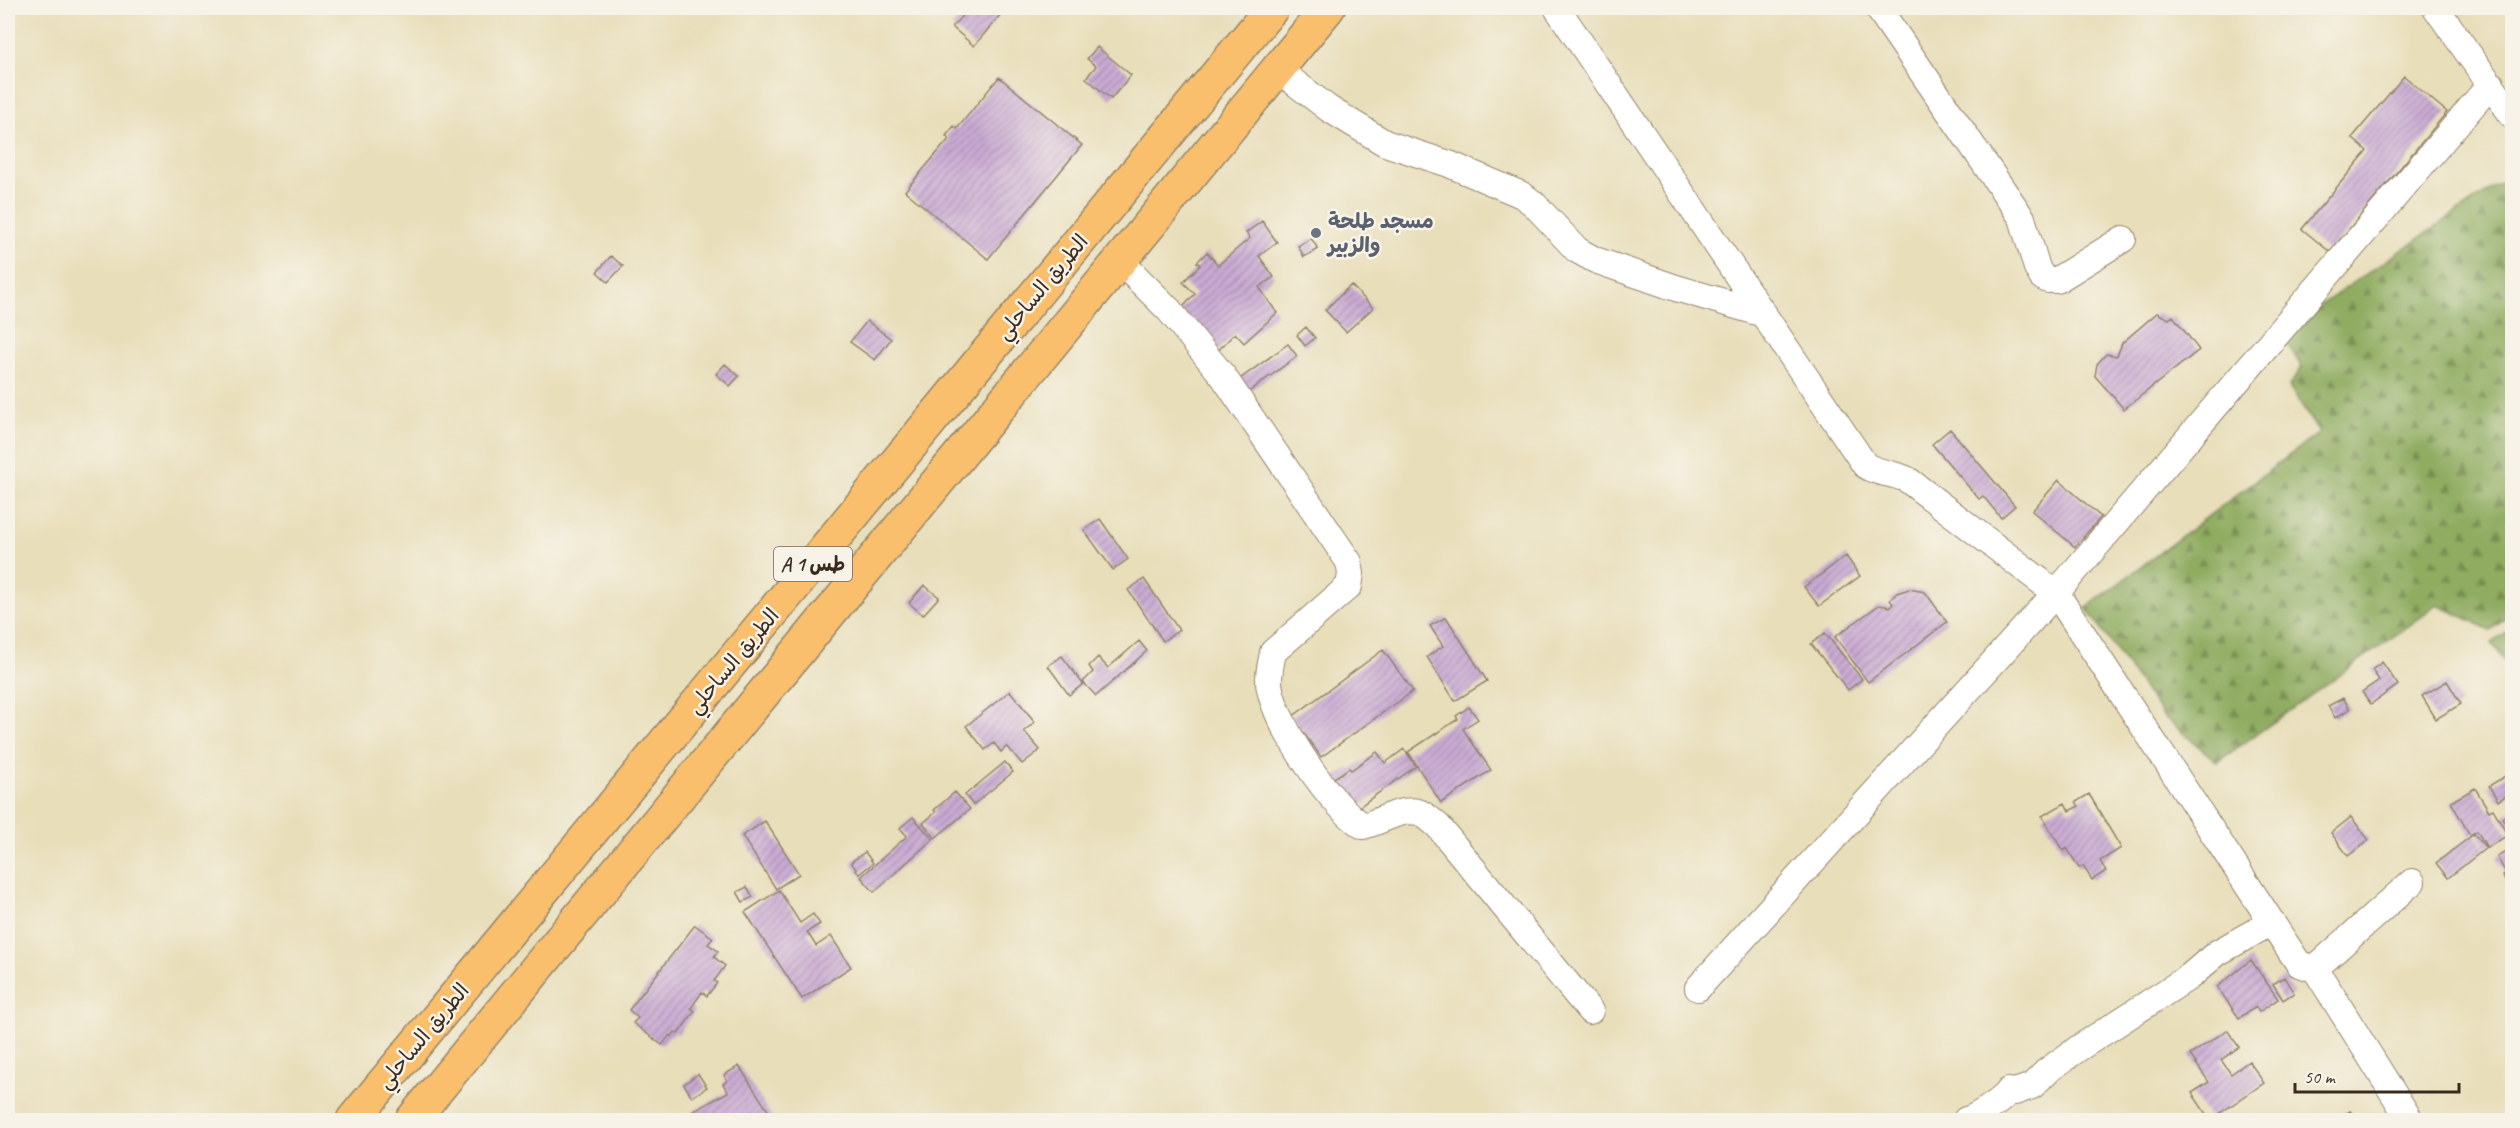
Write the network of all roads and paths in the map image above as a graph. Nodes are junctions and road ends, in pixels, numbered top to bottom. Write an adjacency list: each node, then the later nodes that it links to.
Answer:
1 (1272, 8): 18 (highway, الطريق الساحلي / A 1 طس)
2 (1328, 8): 6 (highway, الطريق الساحلي / A 1 طس)
3 (1557, 8): 11 (street)
4 (1878, 8): 9 (street)
5 (2436, 8): 7 (street)
6 (1277, 69): 10 (highway, الطريق الساحلي / A 1 طس); 11 (street)
7 (2491, 84): 8 (street); 12 (street)
8 (2512, 115)
9 (2123, 239)
10 (1119, 260): 17 (street); 19 (highway, الطريق الساحلي / A 1 طس)
11 (1764, 314): 12 (street)
12 (2056, 593): 14 (street); 16 (street)
13 (2412, 882): 15 (street)
14 (2272, 922): 15 (street); 20 (street)
15 (2314, 967): 21 (street)
16 (1698, 988)
17 (1590, 1011)
18 (353, 1120)
19 (412, 1120)
20 (1966, 1120)
21 (2410, 1120)

